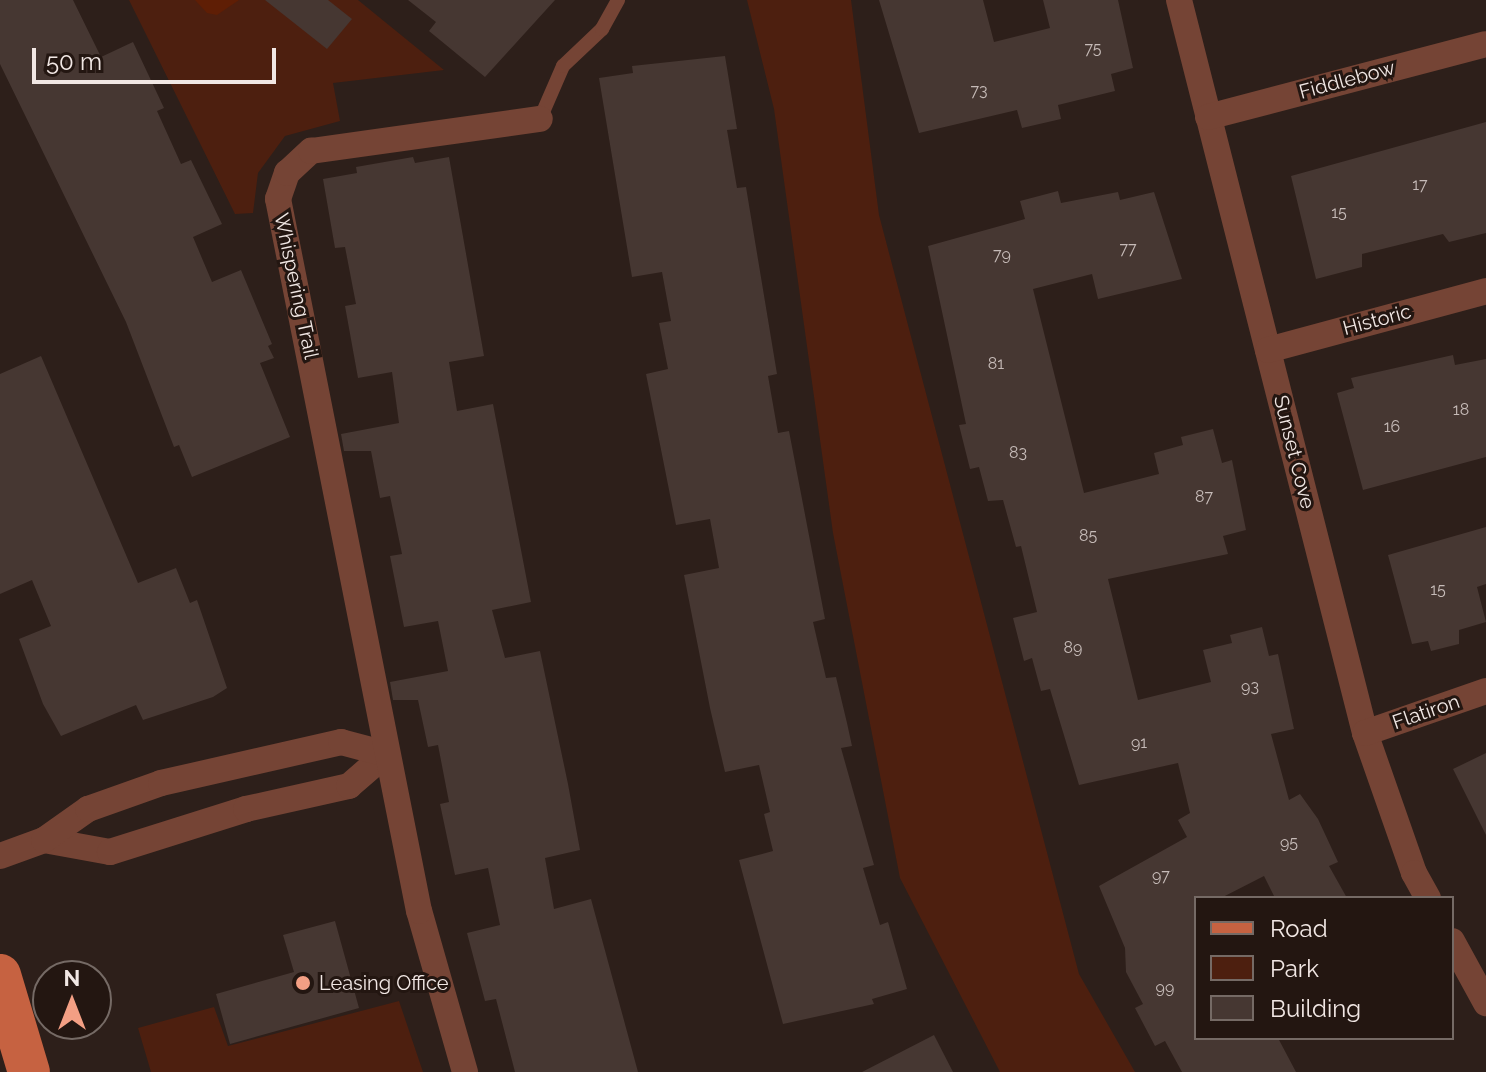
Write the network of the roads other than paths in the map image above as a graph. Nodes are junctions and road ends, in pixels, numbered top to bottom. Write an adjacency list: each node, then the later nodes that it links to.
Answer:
1 (618, 0): 5 (lane, Whispering Trail)
2 (1179, 0): 4 (street, Sunset Cove)
3 (1486, 44): 4 (street, Fiddlebow)
4 (1208, 117): 7 (street, Sunset Cove)
5 (540, 119): 10 (street, Whispering Trail)
6 (1486, 291): 7 (street, Historic)
7 (1268, 350): 9 (street, Sunset Cove)
8 (1486, 691): 9 (street, Flatiron)
9 (1365, 733): 13 (street, Sunset Cove)
10 (386, 754): 11 (street); 11 (street); 18 (street, Whispering Trail)
11 (44, 840): 12 (street)
12 (0, 856)
13 (1427, 896)
14 (1454, 945): 16 (street)
15 (0, 975): 17 (main road)
16 (1486, 1003)
17 (29, 1072)
18 (465, 1072)

